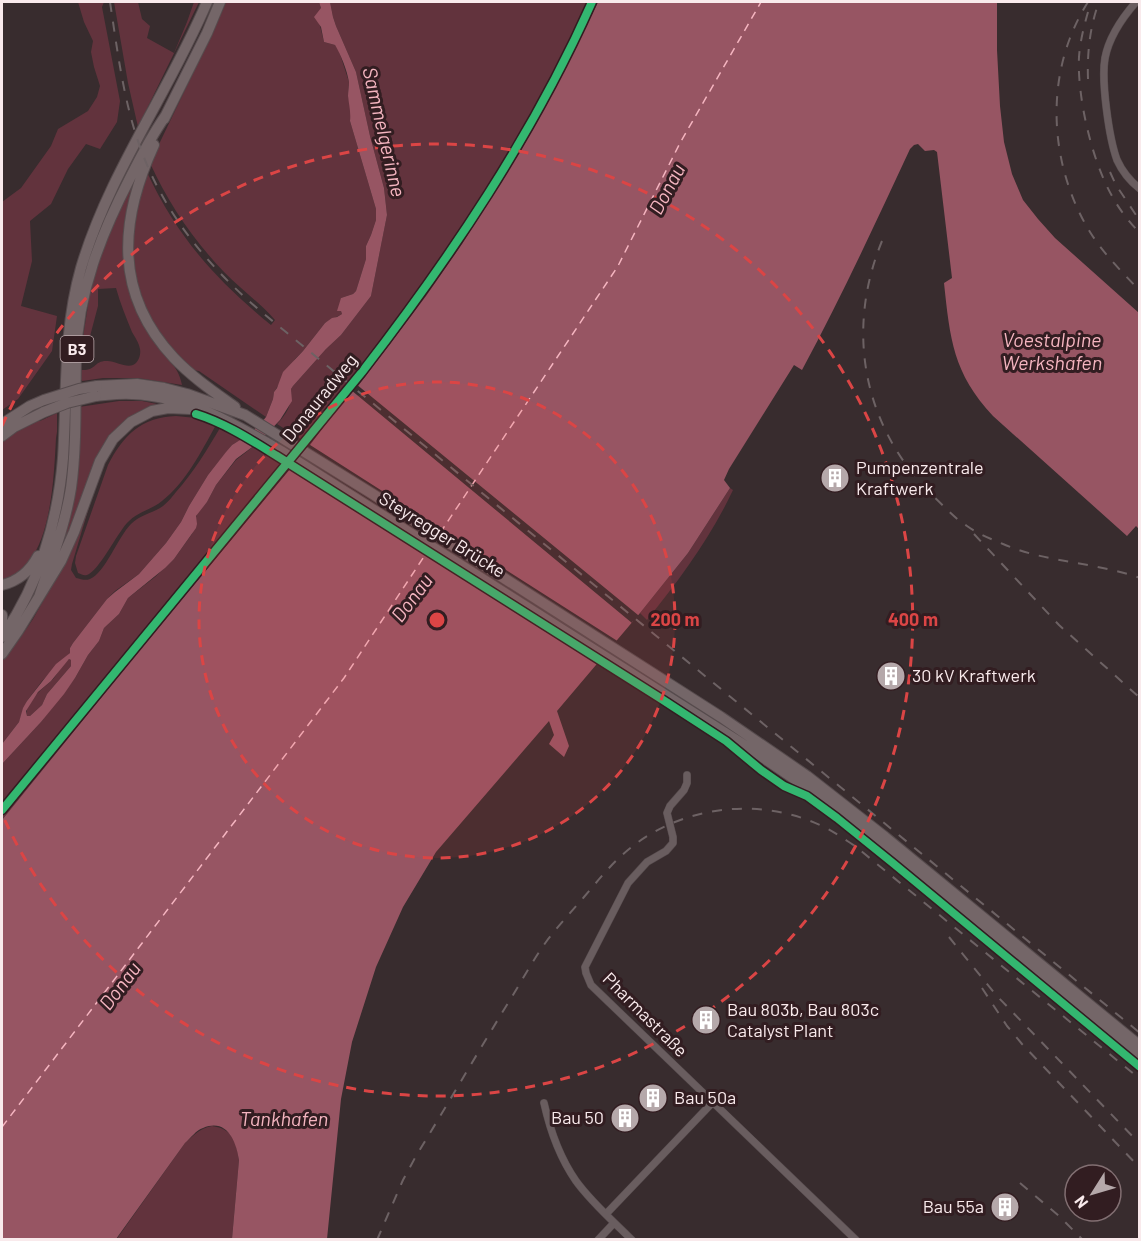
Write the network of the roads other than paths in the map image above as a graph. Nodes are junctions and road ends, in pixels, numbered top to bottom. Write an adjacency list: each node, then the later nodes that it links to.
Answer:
1 (207, 2): 10 (main road, B3)
2 (220, 2): 4 (main road, B3)
3 (1136, 2): 5 (street)
4 (166, 115): 6 (main road, B3); 12 (main road, B3)
5 (1140, 189)
6 (207, 400): 7 (main road, B3, bridge); 12 (main road); 18 (main road, Steyregger Brücke / B3); 19 (main road, Steyregger Brücke / B3)
7 (44, 406): 8 (main road, B3); 9 (main road, B3)
8 (2, 424)
9 (2, 436)
10 (49, 534): 11 (main road, B3); 15 (main road, B3)
11 (2, 585)
12 (39, 597): 16 (main road, B3)
13 (2, 615): 14 (main road)
14 (2, 622)
15 (2, 636)
16 (2, 654)
17 (687, 775): 20 (street, Pharmastraße)
18 (1140, 1046)
19 (1140, 1058)
20 (713, 1102): 22 (street); 26 (street, Pharmastraße)
21 (544, 1103): 22 (street)
22 (606, 1214): 23 (street)
23 (614, 1223): 24 (street); 25 (street)
24 (598, 1239)
25 (632, 1239)
26 (856, 1239)

